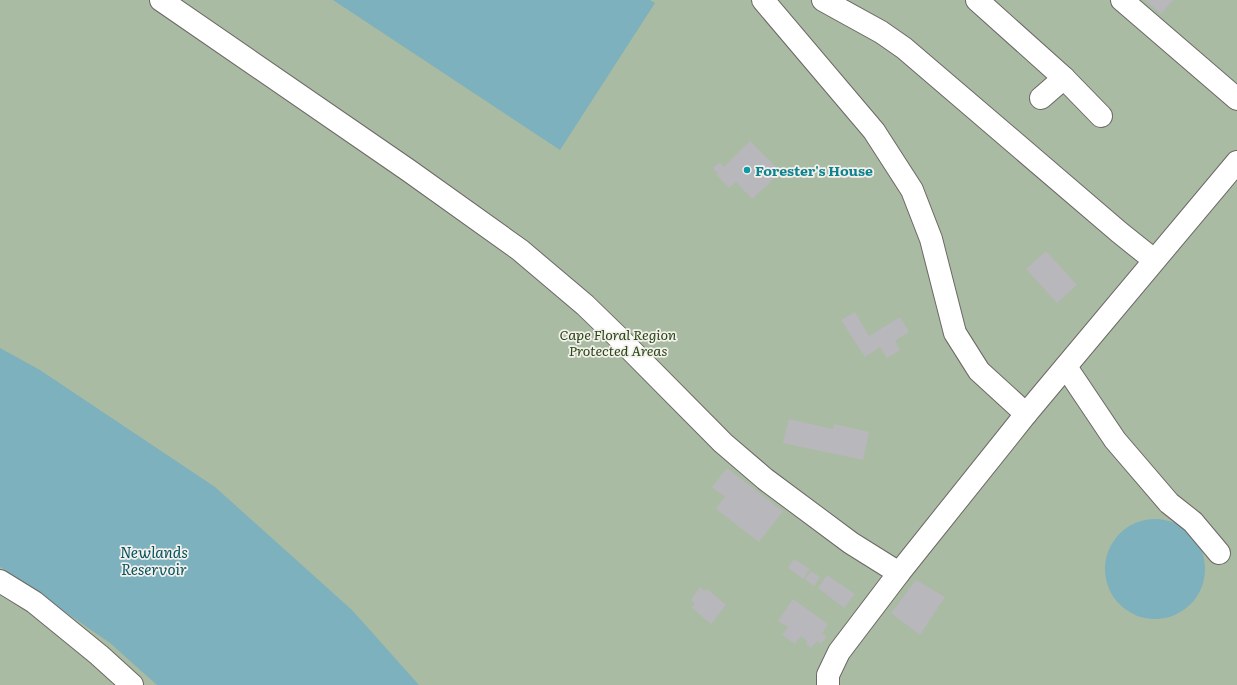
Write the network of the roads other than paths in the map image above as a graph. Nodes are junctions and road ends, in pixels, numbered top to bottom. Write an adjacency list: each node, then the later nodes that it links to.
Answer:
1 (161, 0): 15 (lane)
2 (763, 0): 13 (lane)
3 (823, 0): 11 (lane)
4 (977, 0): 6 (lane)
5 (1122, 0): 8 (lane)
6 (1064, 78): 7 (lane); 9 (lane)
7 (1041, 98)
8 (1237, 99)
9 (1101, 116)
10 (1237, 162): 11 (lane)
11 (1154, 260): 12 (lane)
12 (1066, 367): 13 (lane); 14 (lane)
13 (1026, 414): 15 (lane)
14 (1219, 553)
15 (899, 573): 18 (lane)
16 (0, 582): 17 (lane)
17 (132, 685)
18 (828, 685)

